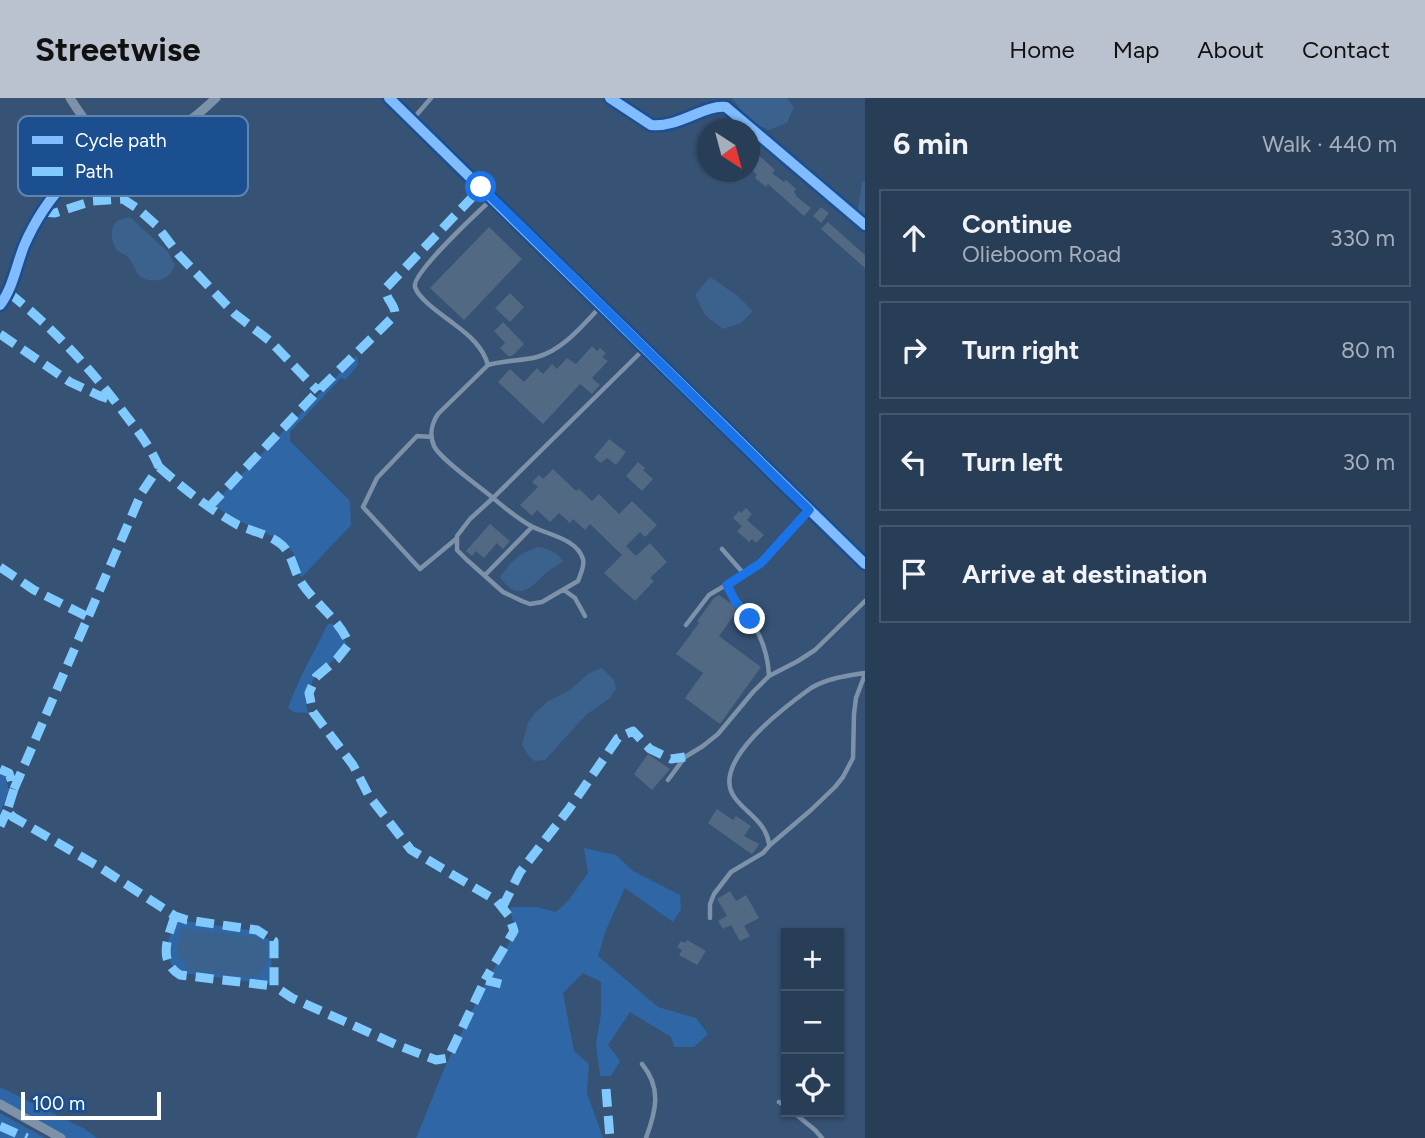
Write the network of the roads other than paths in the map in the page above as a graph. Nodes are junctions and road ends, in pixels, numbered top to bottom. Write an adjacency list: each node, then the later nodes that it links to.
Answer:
1 (70, 98): 6 (street)
2 (216, 98): 7 (street)
3 (389, 98): 8 (street)
4 (431, 98): 8 (lane)
5 (610, 98): 11 (street)
6 (84, 116)
7 (195, 116)
8 (412, 120): 10 (street)
9 (54, 196): 12 (street)
10 (492, 198): 13 (street); 15 (lane)
11 (865, 225)
12 (0, 305)
13 (602, 306): 14 (street); 15 (lane)
14 (644, 348): 17 (lane); 18 (street)
15 (488, 365): 16 (lane)
16 (432, 437): 17 (lane); 20 (lane)
17 (493, 498): 19 (lane); 20 (lane)
18 (809, 510): 22 (street); 24 (lane)
19 (532, 527): 23 (lane); 26 (lane)
20 (456, 539): 23 (lane)
21 (722, 549): 24 (lane)
22 (865, 564)
23 (485, 575): 26 (lane)
24 (745, 575): 25 (lane)
25 (727, 585): 29 (lane); 31 (lane)
26 (564, 590): 28 (lane)
27 (865, 601): 31 (lane)
28 (585, 616)
29 (686, 625)
30 (865, 673): 33 (lane); 33 (lane)
31 (769, 676): 32 (lane)
32 (668, 780)
33 (770, 845): 34 (lane)
34 (710, 918)
35 (642, 1064): 39 (lane)
36 (0, 1104): 38 (street)
37 (800, 1117): 40 (lane)
38 (61, 1138)
39 (646, 1138)
40 (822, 1138)

